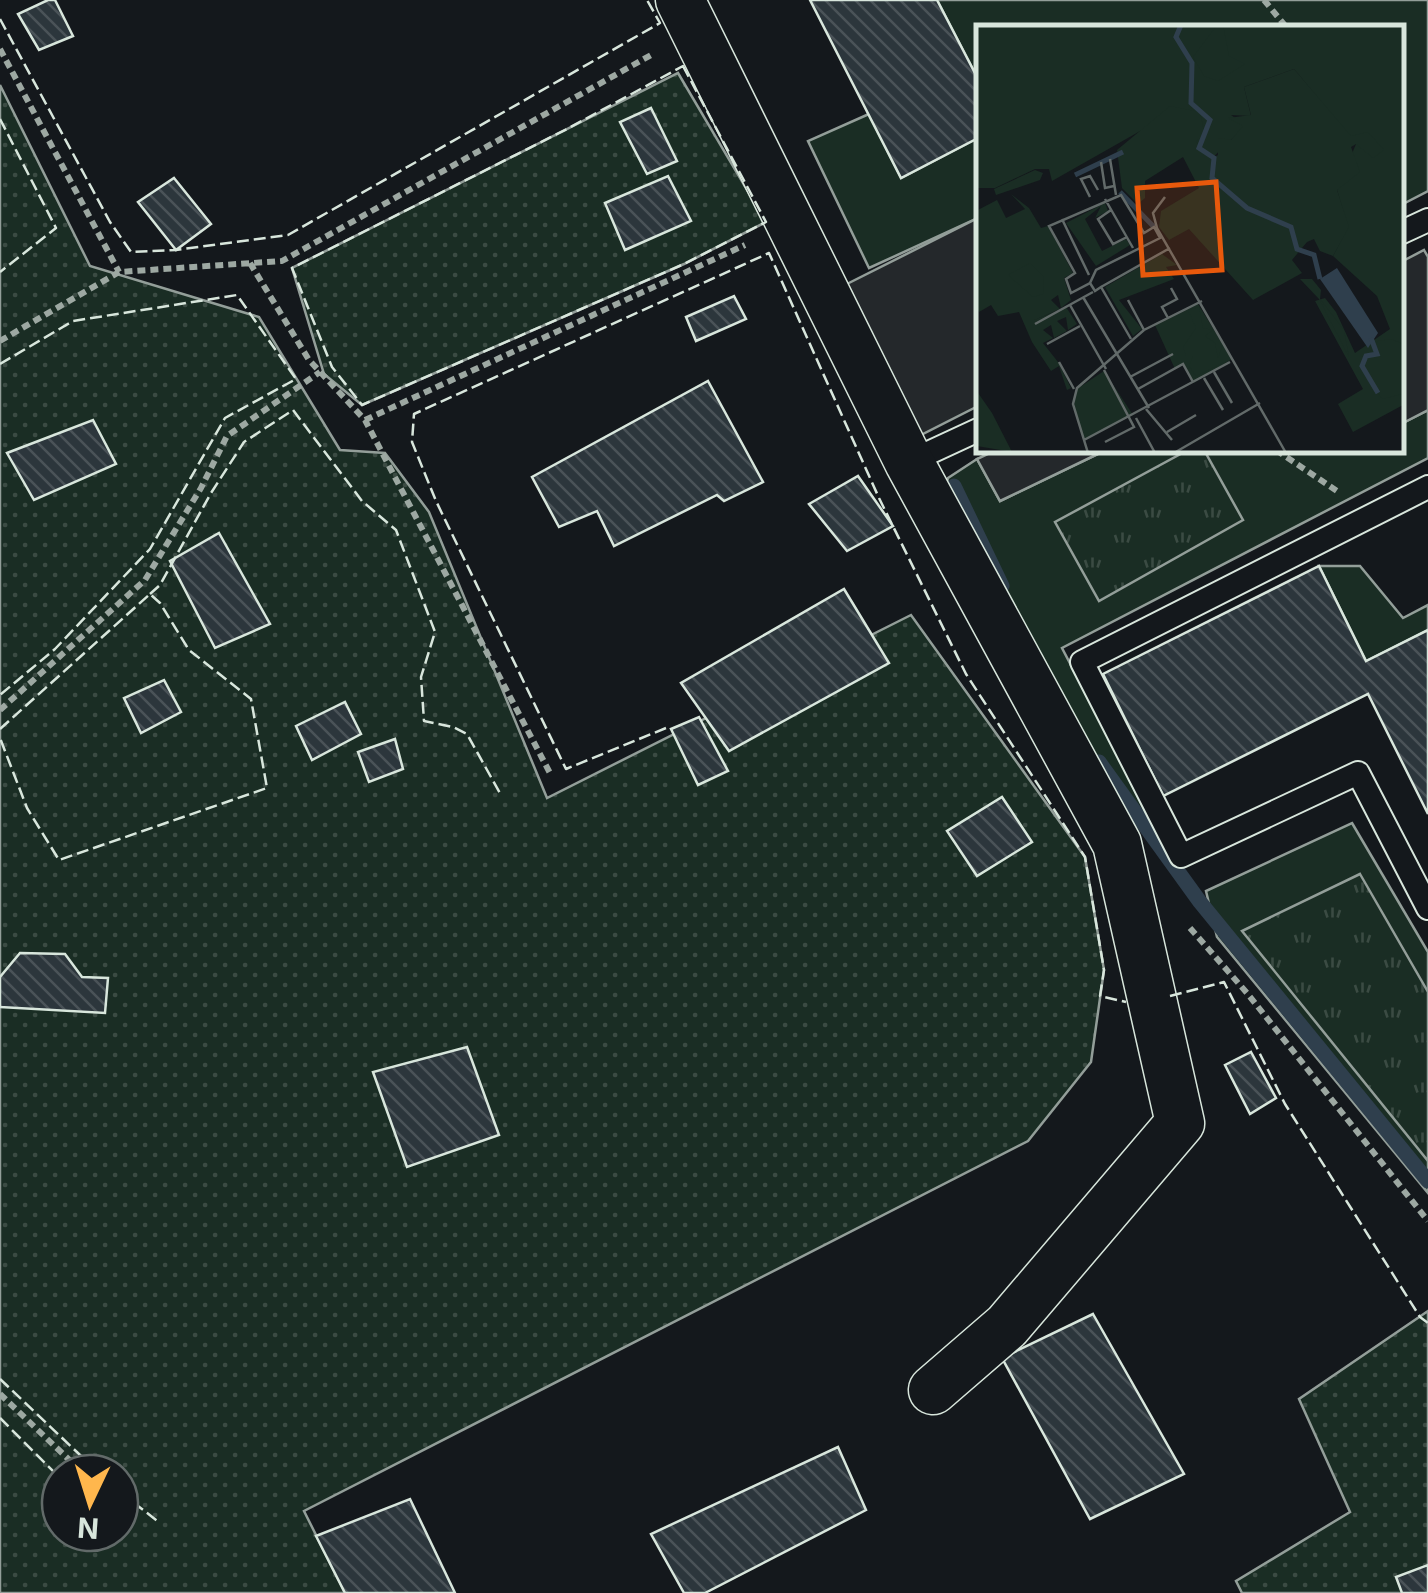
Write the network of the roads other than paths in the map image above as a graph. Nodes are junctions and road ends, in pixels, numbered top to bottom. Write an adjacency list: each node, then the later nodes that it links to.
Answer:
1 (688, 15): 5 (street)
2 (1428, 220): 3 (lane)
3 (1403, 232)
4 (976, 431): 5 (lane)
5 (909, 462): 8 (street)
6 (1428, 487): 7 (lane)
7 (1428, 908)
8 (933, 1390)

